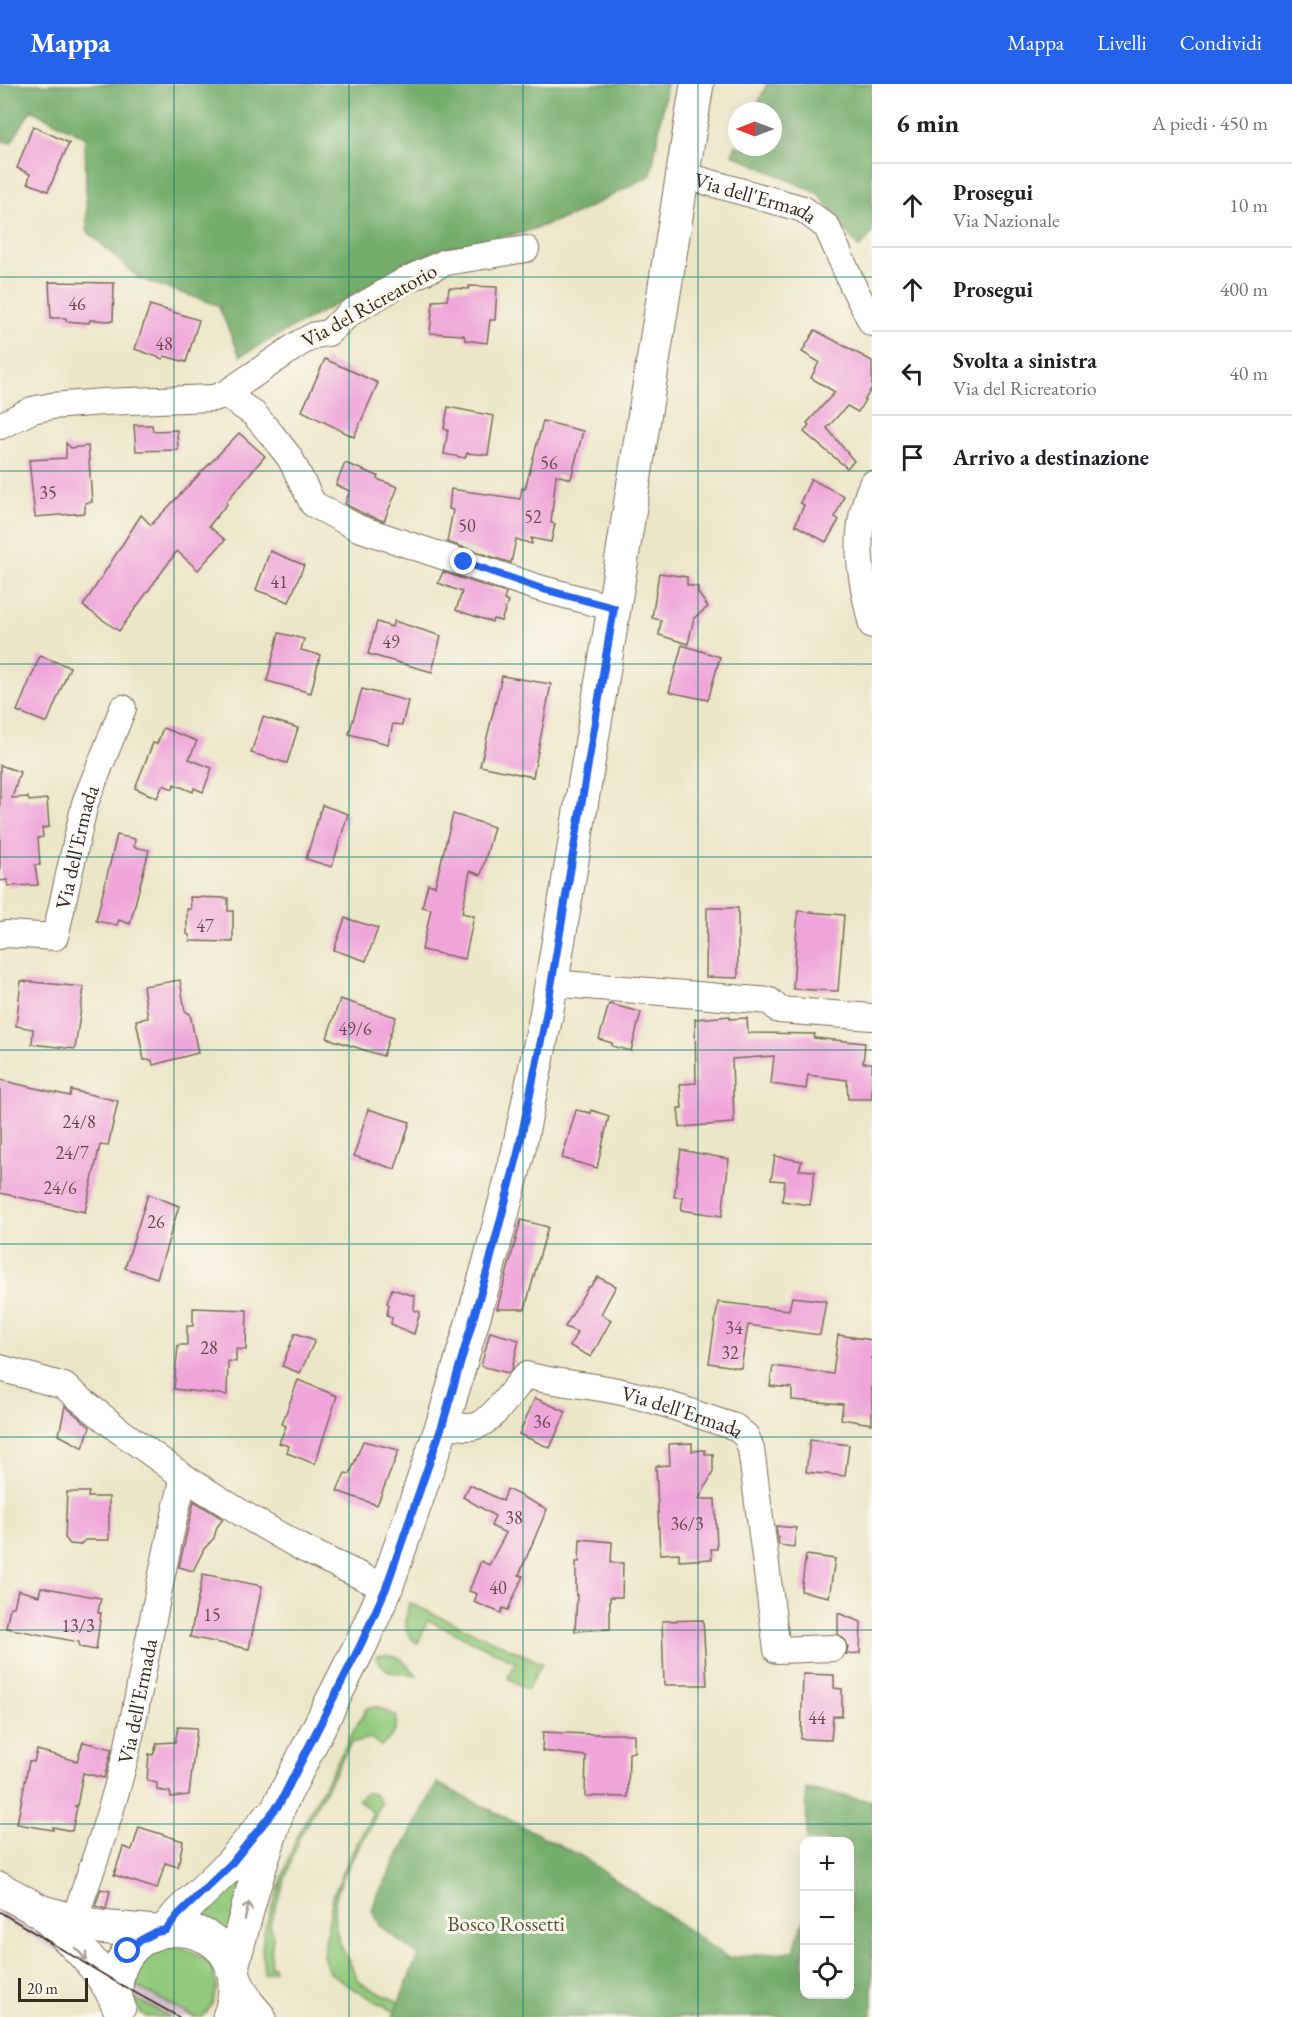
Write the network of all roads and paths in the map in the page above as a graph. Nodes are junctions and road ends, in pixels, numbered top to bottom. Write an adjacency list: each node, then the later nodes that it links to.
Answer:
1 (698, 84): 2 (main road)
2 (683, 175): 4 (street, Via dell'Ermada); 8 (main road)
3 (526, 249): 5 (street, Via del Ricreatorio)
4 (872, 323)
5 (225, 394): 6 (street, Via del Ricreatorio); 8 (street)
6 (0, 426)
7 (872, 484): 9 (street)
8 (614, 608): 12 (main road)
9 (872, 625)
10 (123, 708): 11 (street, Via dell'Ermada)
11 (0, 936)
12 (551, 983): 13 (street); 15 (main road)
13 (872, 1017)
14 (0, 1368): 16 (street)
15 (443, 1423): 17 (main road); 18 (street, Via dell'Ermada)
16 (184, 1477): 17 (street); 22 (street, Via dell'Ermada)
17 (386, 1588): 19 (main road)
18 (832, 1648)
19 (280, 1803): 23 (main road); 24 (main road, one-way to 19)
20 (0, 1889): 21 (main road)
21 (42, 1912): 22 (main road); 25 (main road, one-way to 25)
22 (74, 1920): 23 (main road)
23 (161, 1931): 24 (main road); 25 (main road)
24 (233, 1974): 26 (main road); 27 (main road)
25 (118, 2009)
26 (229, 2017)
27 (259, 2017)

